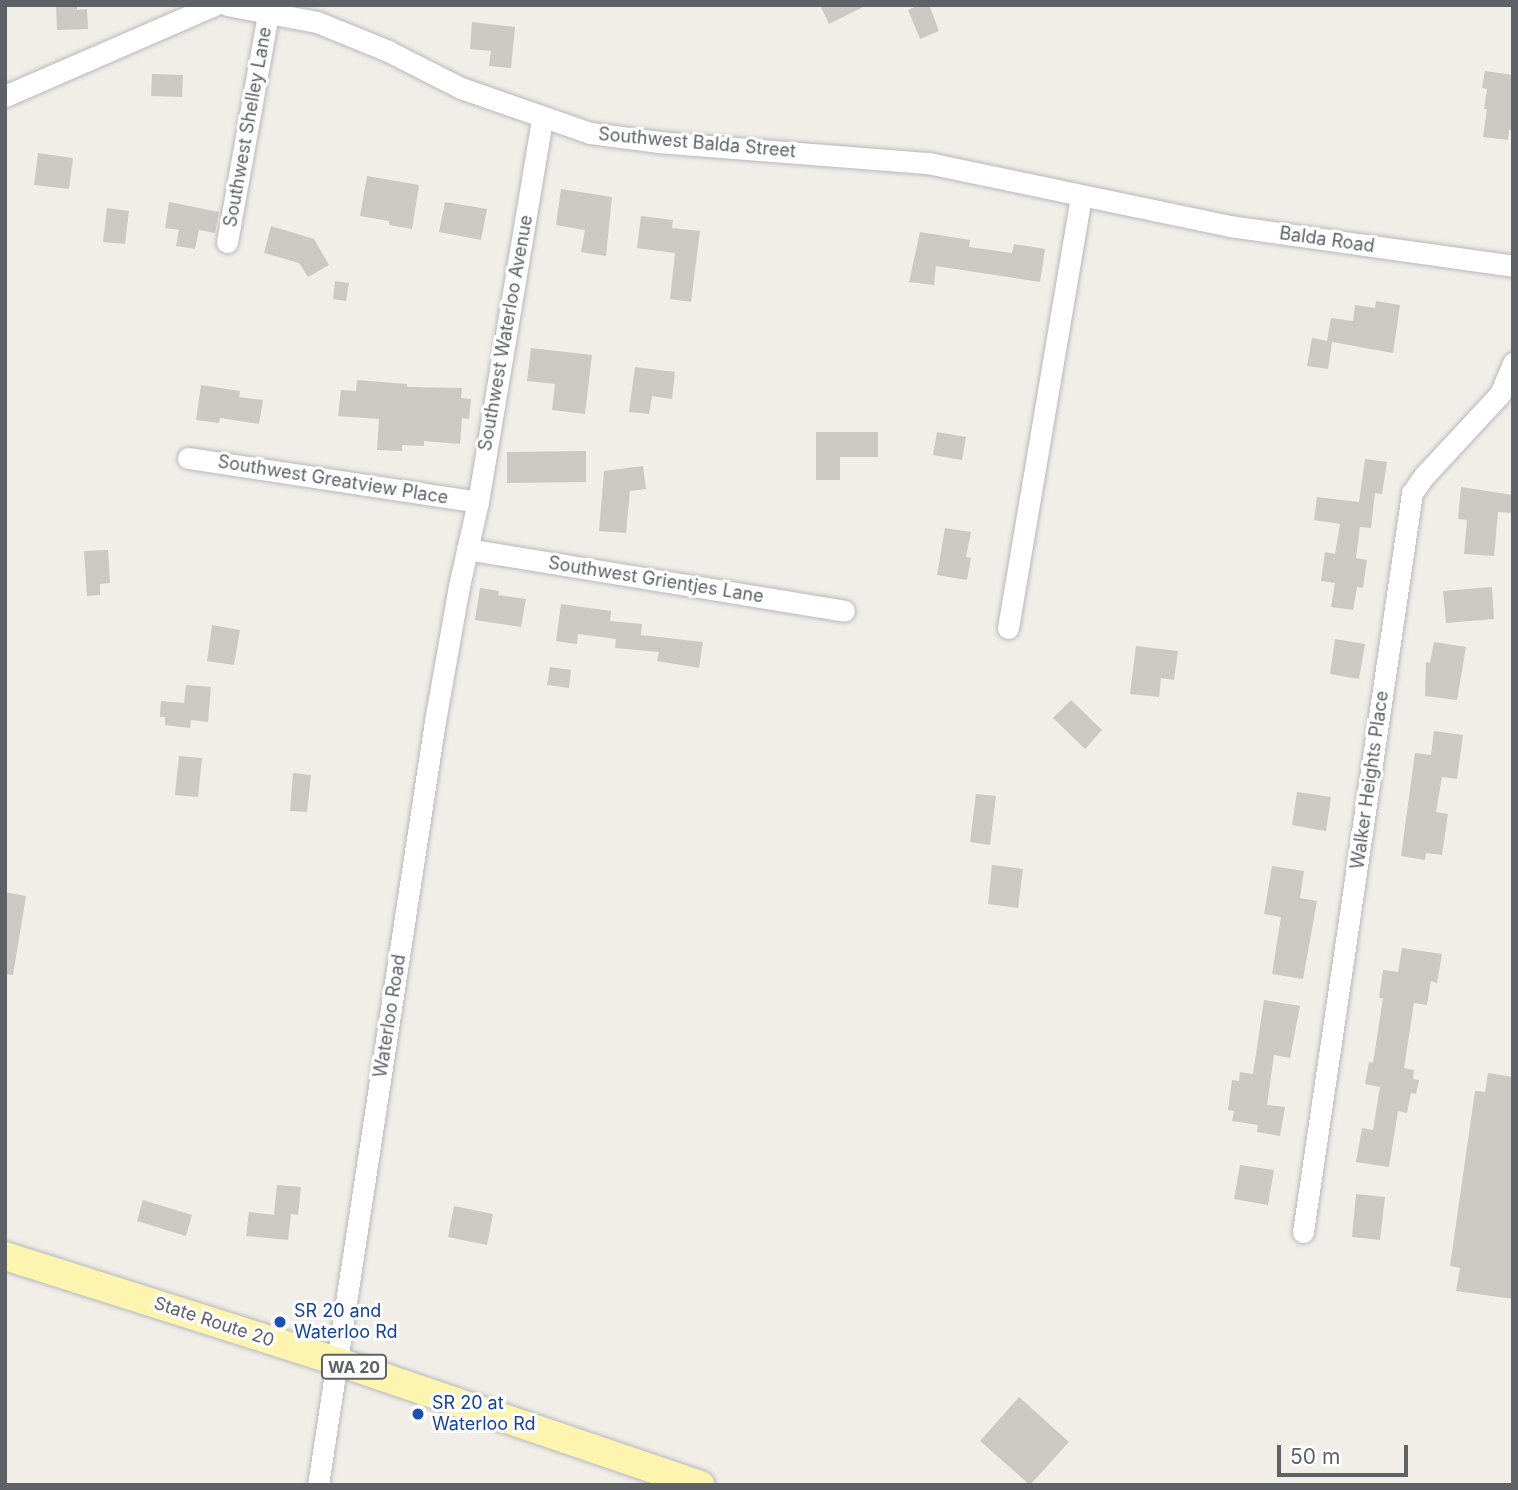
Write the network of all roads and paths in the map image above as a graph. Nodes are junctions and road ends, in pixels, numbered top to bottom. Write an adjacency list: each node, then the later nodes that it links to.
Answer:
1 (214, 5): 5 (street)
2 (227, 5): 3 (street, Southwest Balda Street)
3 (268, 13): 4 (street, Southwest Balda Street); 9 (street, Southwest Shelley Lane)
4 (310, 14): 6 (street, Southwest Balda Street)
5 (5, 96)
6 (542, 118): 7 (street, Southwest Balda Street); 13 (street, Southwest Waterloo Avenue)
7 (1081, 197): 8 (street, Southwest Balda Street); 16 (street)
8 (1143, 208): 10 (street, Balda Road)
9 (227, 242)
10 (1513, 265)
11 (1513, 363): 17 (street, Walker Heights Place)
12 (188, 458): 13 (street, Southwest Greatview Place)
13 (478, 502): 14 (street, Southwest Waterloo Avenue)
14 (467, 549): 15 (street, Southwest Grientjes Lane); 19 (street, Waterloo Road)
15 (844, 611)
16 (1008, 628)
17 (1303, 1232)
18 (5, 1256): 19 (main road, State Route 20 / WA 20)
19 (336, 1361): 20 (street, Waterloo Road); 21 (main road, State Route 20 / WA 20)
20 (318, 1485)
21 (701, 1485)

